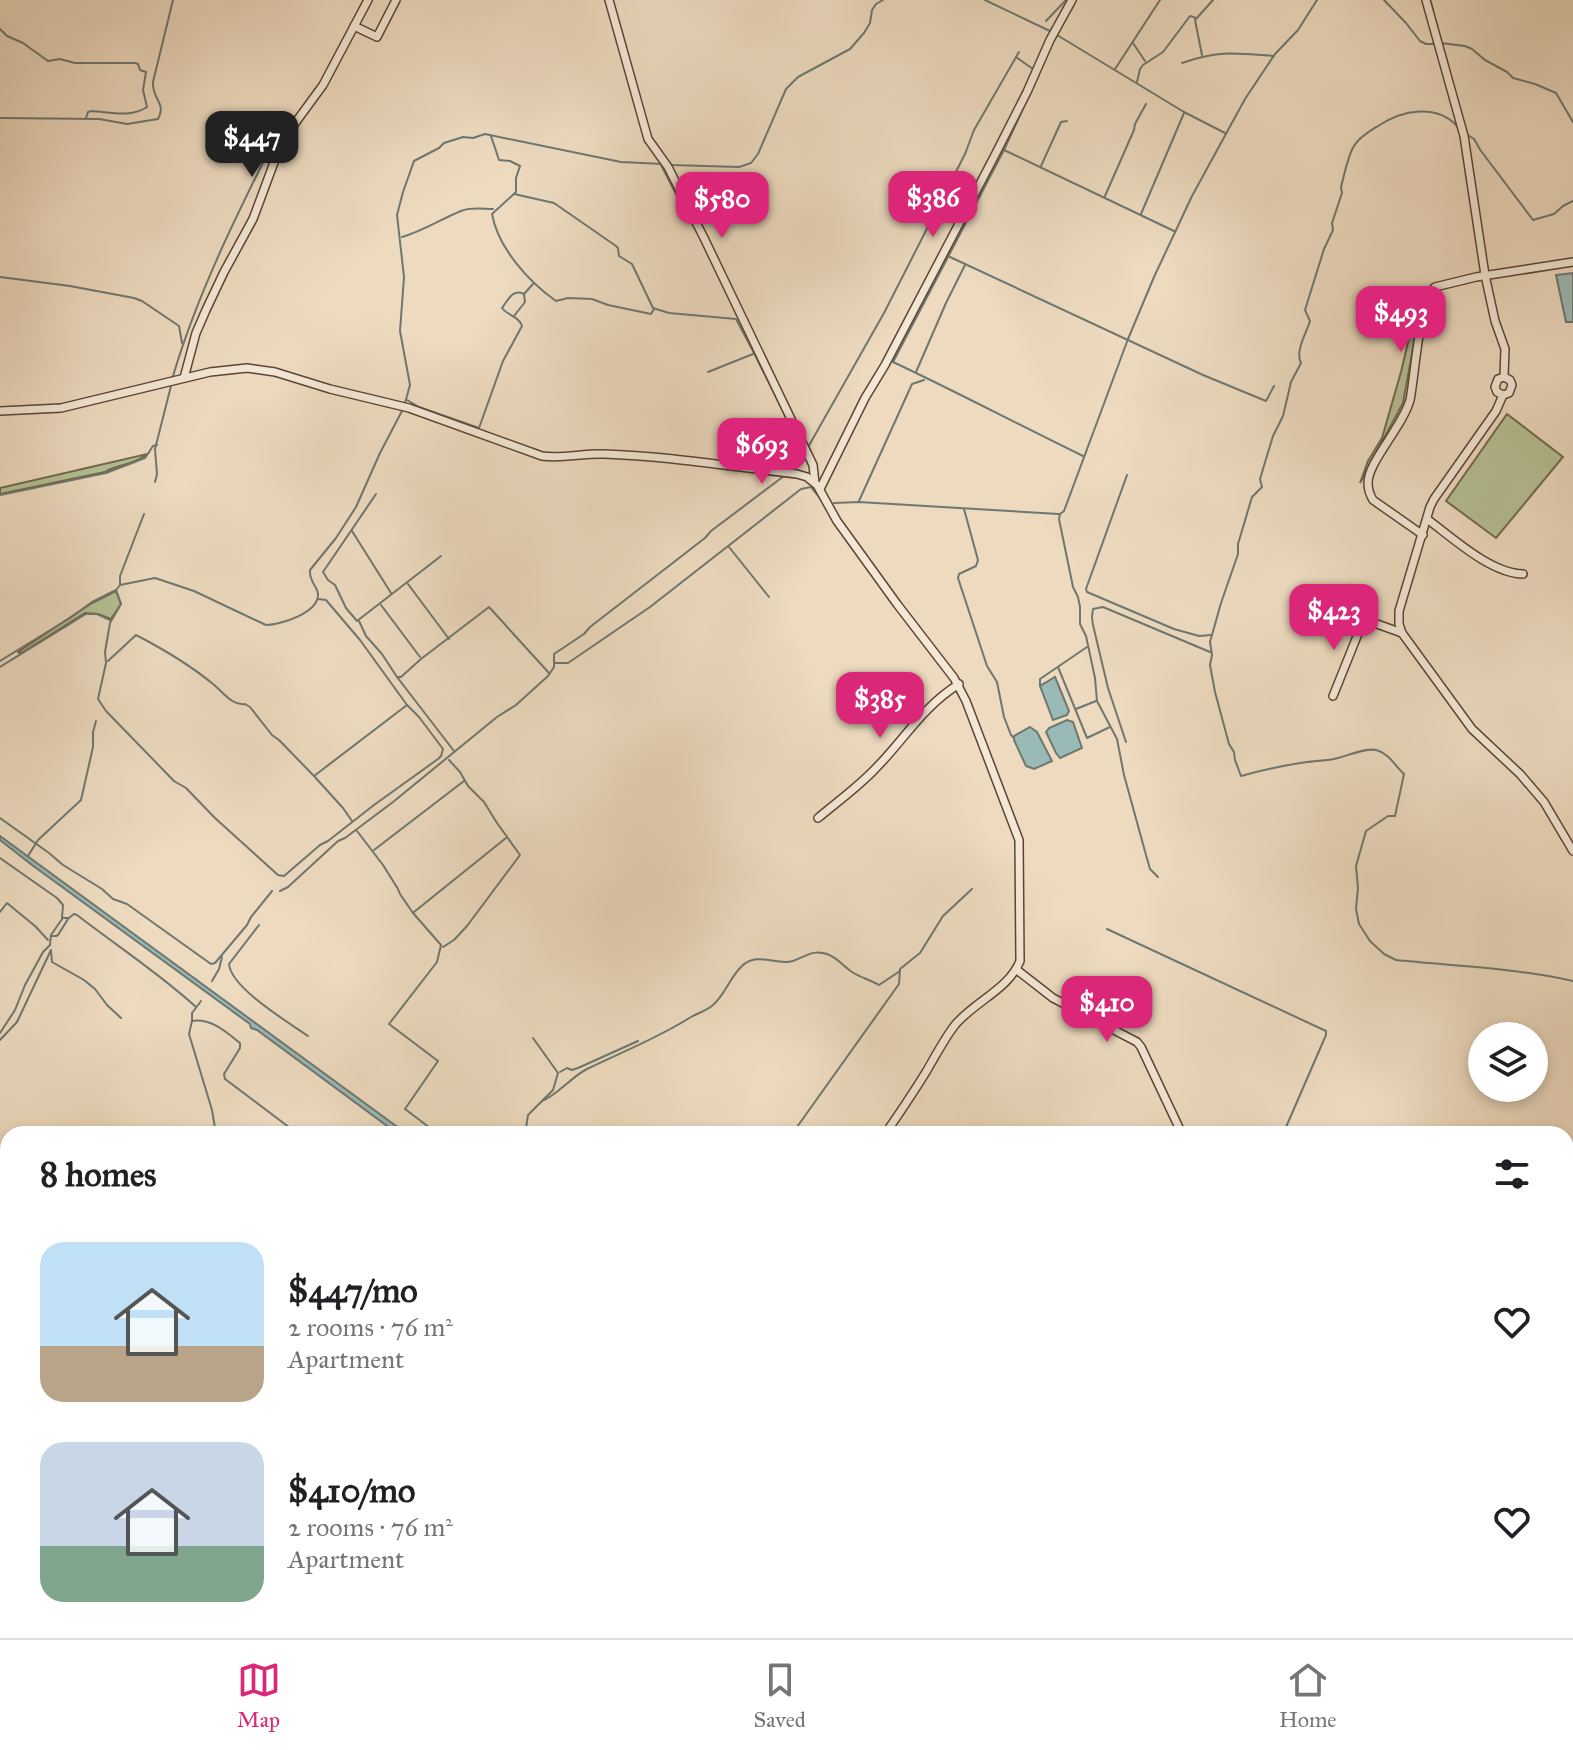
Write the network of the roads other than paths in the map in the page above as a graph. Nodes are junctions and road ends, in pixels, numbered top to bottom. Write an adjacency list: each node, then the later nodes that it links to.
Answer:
1 (368, 0): 6 (street)
2 (396, 0): 6 (street)
3 (609, 0): 11 (street)
4 (1072, 0): 11 (street)
5 (1426, 0): 8 (street)
6 (354, 26): 9 (street)
7 (1573, 262): 8 (street)
8 (1485, 275): 12 (street); 13 (street)
9 (184, 378): 10 (street); 11 (street)
10 (0, 411)
11 (817, 486): 18 (street)
12 (1427, 519): 13 (street); 14 (street)
13 (1423, 535): 17 (street)
14 (1523, 574)
15 (1328, 603): 16 (street)
16 (1364, 619): 17 (street); 19 (street)
17 (1402, 633): 21 (street)
18 (959, 684): 20 (street); 23 (street)
19 (1333, 696)
20 (818, 818)
21 (1571, 840): 22 (street)
22 (1573, 851)
23 (1017, 970): 24 (street); 25 (street)
24 (890, 1126)
25 (1178, 1126)

